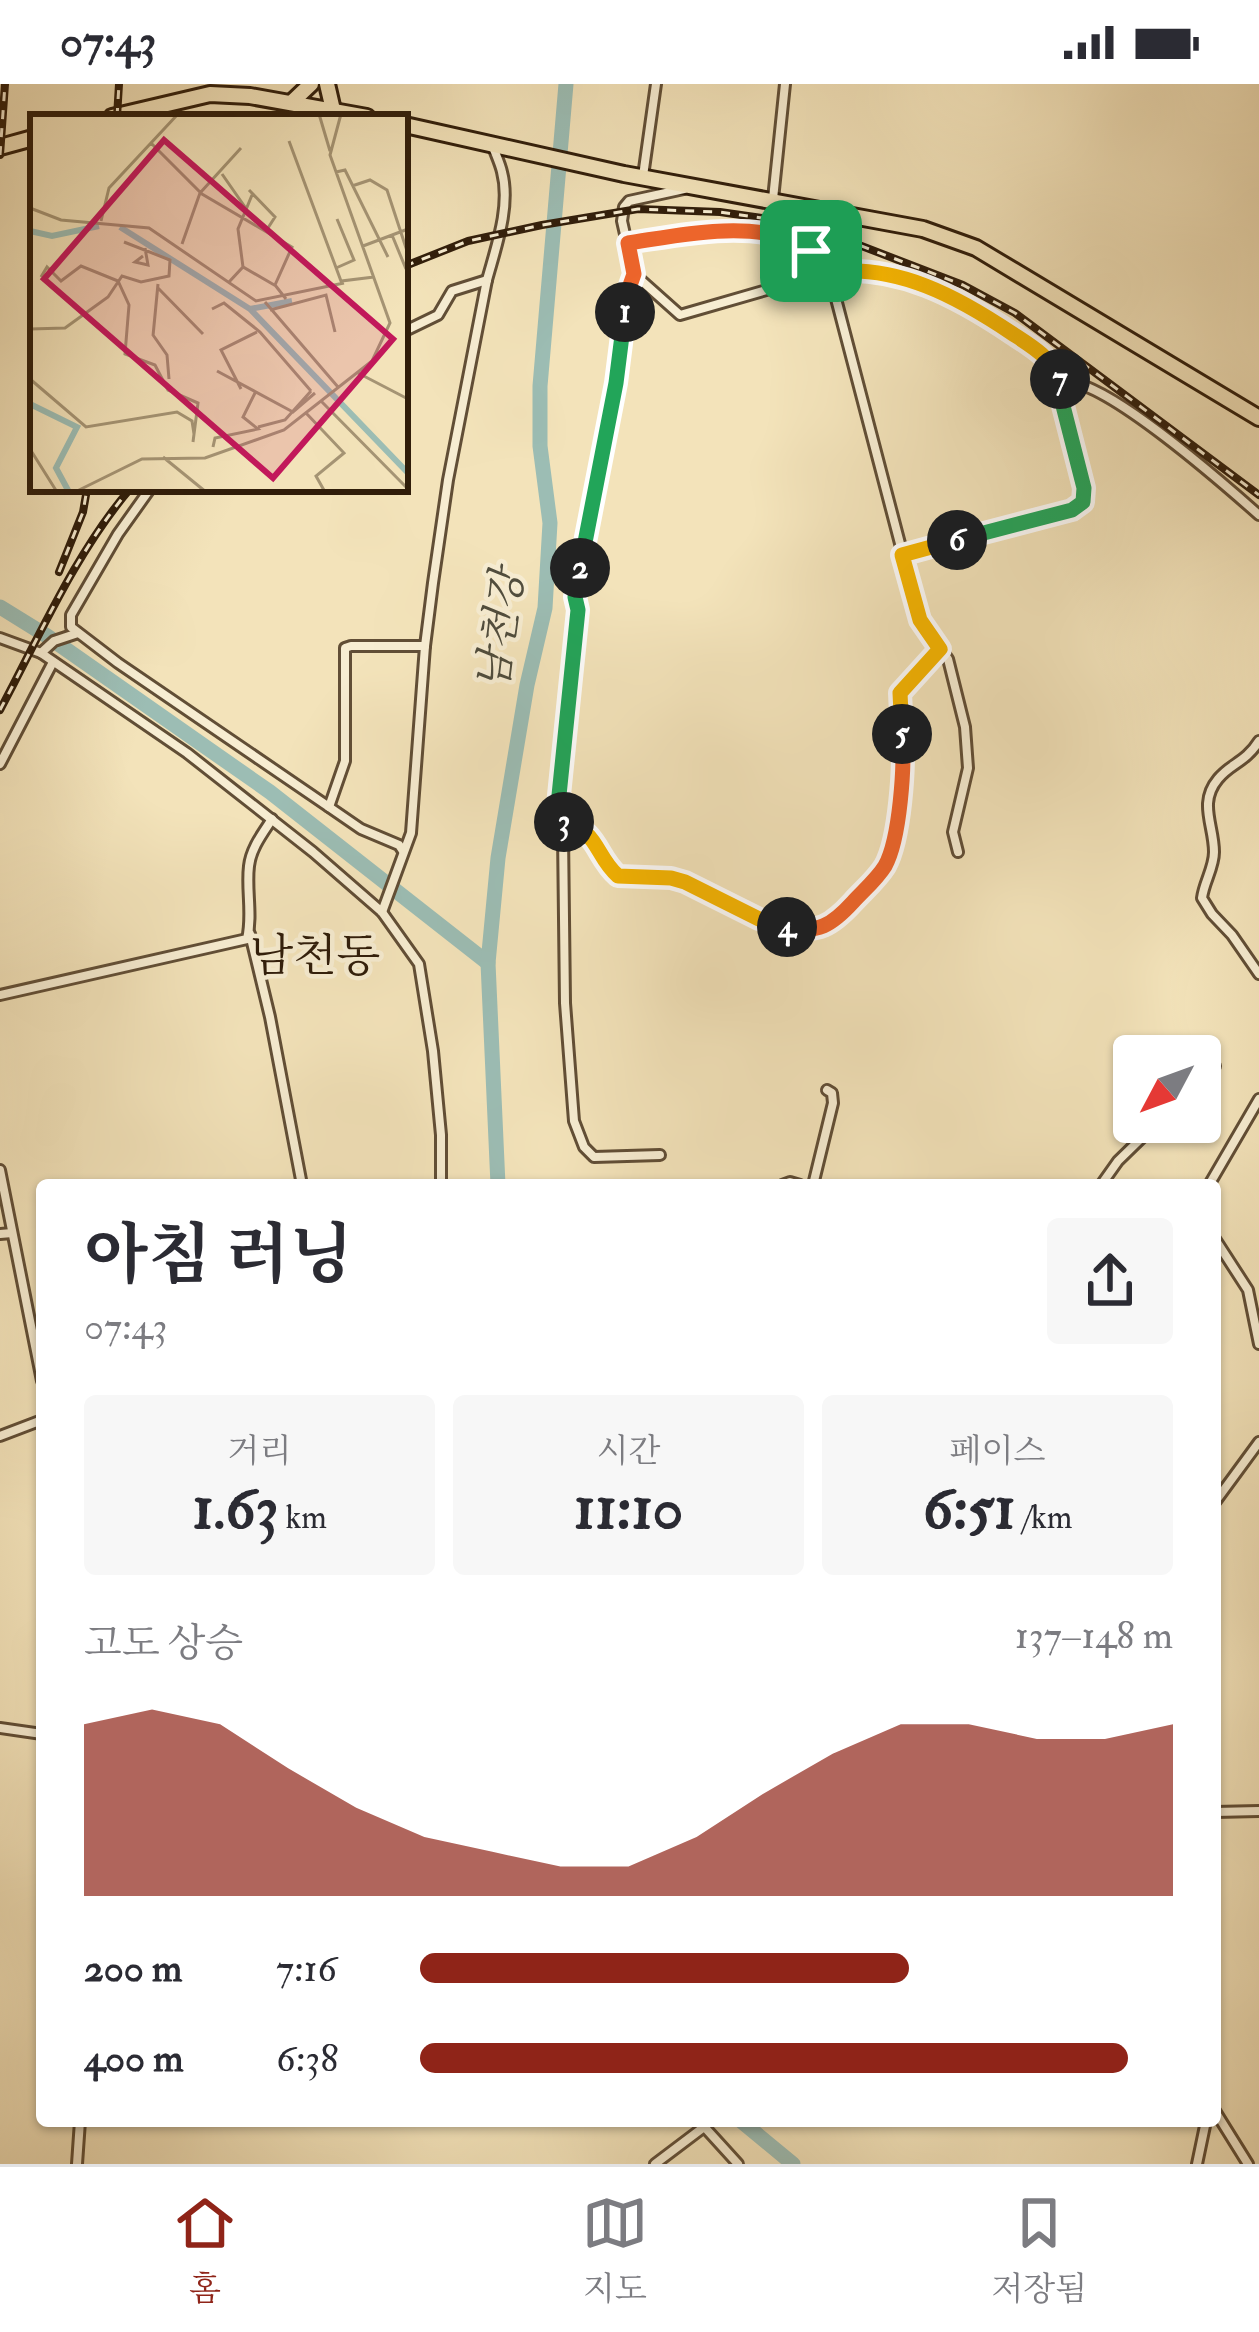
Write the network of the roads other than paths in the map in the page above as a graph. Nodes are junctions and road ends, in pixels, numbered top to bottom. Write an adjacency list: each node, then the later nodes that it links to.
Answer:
1 (311, 84): 5 (main road)
2 (327, 84): 6 (main road)
3 (656, 84): 13 (street)
4 (785, 84): 15 (street)
5 (292, 102): 6 (main road); 7 (main road)
6 (333, 110): 8 (main road)
7 (125, 114)
8 (352, 114)
9 (408, 126): 11 (main road)
10 (30, 139): 12 (main road)
11 (492, 144): 13 (main road); 19 (street)
12 (0, 148)
13 (643, 178): 14 (main road)
14 (694, 188): 15 (main road); 16 (street)
15 (773, 201): 22 (main road)
16 (628, 243): 17 (street); 18 (street)
17 (829, 272): 18 (street); 21 (street); 25 (street)
18 (634, 274): 36 (street)
19 (487, 280): 20 (street); 28 (street)
20 (408, 330)
21 (1063, 386): 24 (street); 25 (street)
22 (1259, 418)
23 (148, 492): 26 (street)
24 (1259, 514)
25 (902, 555): 29 (street)
26 (77, 633): 30 (street); 34 (street)
27 (0, 638): 30 (street)
28 (425, 646): 34 (street); 37 (street)
29 (940, 649): 36 (street); 38 (street)
30 (41, 653): 31 (street)
31 (53, 662): 33 (street); 35 (street)
32 (1259, 741): 41 (street)
33 (0, 764)
34 (329, 807): 37 (street)
35 (272, 819): 39 (street); 40 (street)
36 (561, 822): 46 (street)
37 (404, 852): 39 (street)
38 (958, 852)
39 (382, 912): 49 (street)
40 (250, 933): 42 (street); 48 (street)
41 (1259, 974)
42 (0, 995)
43 (827, 1090): 50 (street)
44 (1259, 1099): 52 (street)
45 (1136, 1143): 51 (street)
46 (660, 1155)
47 (0, 1169): 53 (street)
48 (301, 1179)
49 (441, 1179)
50 (814, 1179)
51 (1105, 1179)
52 (1212, 1179)
53 (13, 1232): 54 (street); 57 (street)
54 (0, 1234)
55 (1221, 1248): 56 (street)
56 (1259, 1344)
57 (36, 1351)
58 (36, 1422): 59 (street)
59 (0, 1436)
60 (1259, 1442): 61 (street)
61 (1221, 1495)
62 (0, 1728): 63 (street)
63 (36, 1733)
64 (1259, 1811): 65 (street)
65 (1221, 1812)
66 (1221, 2121): 75 (street)
67 (80, 2127): 71 (street)
68 (698, 2127): 72 (street)
69 (704, 2127): 73 (street)
70 (1205, 2127): 74 (street)
71 (77, 2164)
72 (655, 2164)
73 (738, 2164)
74 (1197, 2164)
75 (1248, 2164)

